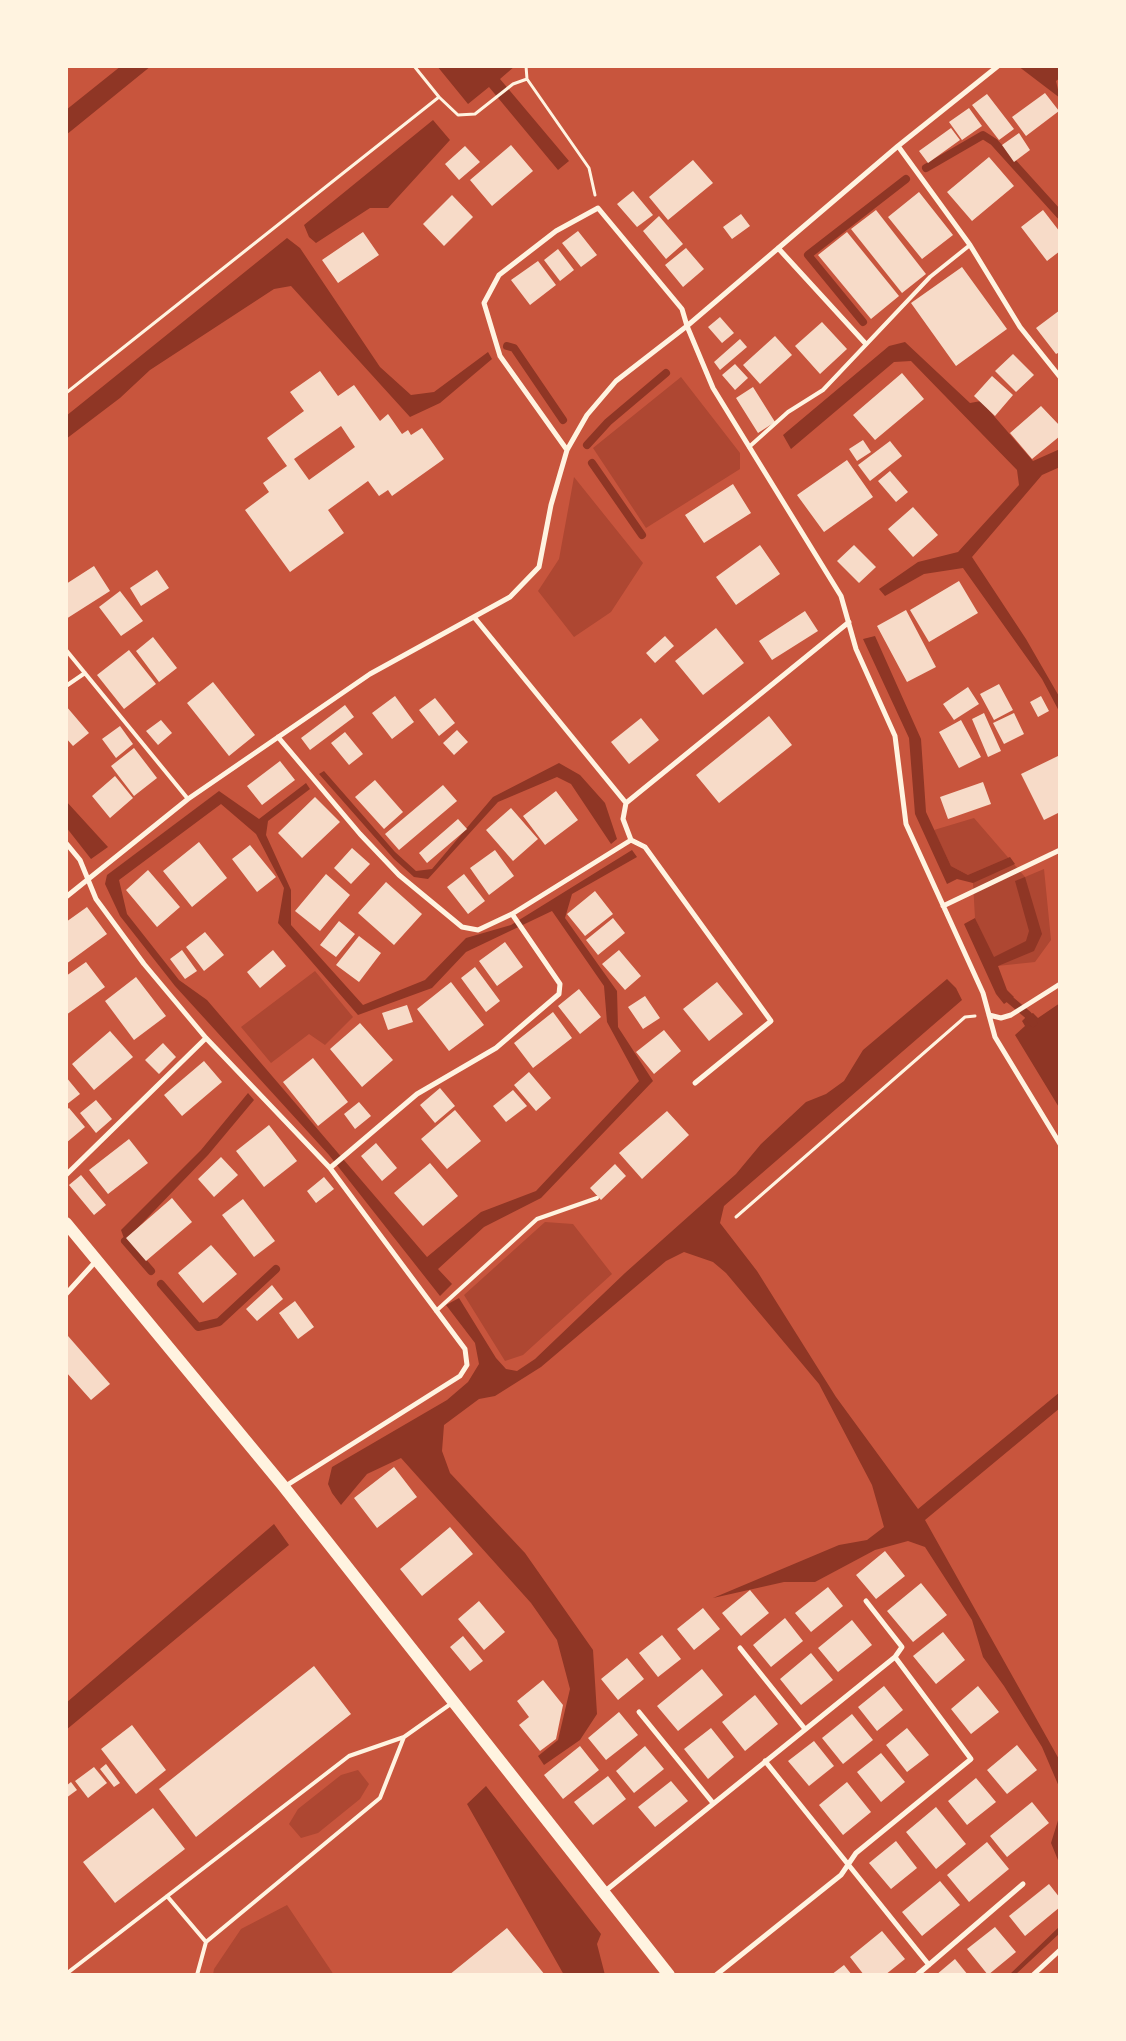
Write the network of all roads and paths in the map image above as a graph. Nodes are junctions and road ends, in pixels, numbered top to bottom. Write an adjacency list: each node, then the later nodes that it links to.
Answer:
1 (414, 66): 5 (path)
2 (526, 66): 4 (path)
3 (998, 66): 6 (street)
4 (527, 79): 5 (path); 7 (path)
5 (439, 97): 13 (path)
6 (898, 146): 8 (street); 9 (street)
7 (598, 208): 10 (street); 15 (street)
8 (970, 245): 11 (lane); 12 (street)
9 (778, 248): 10 (street); 11 (street)
10 (687, 326): 14 (street); 15 (street)
11 (865, 344): 14 (lane)
12 (1060, 377)
13 (66, 393)
14 (750, 447): 17 (street)
15 (567, 450): 16 (street)
16 (474, 617): 21 (street); 23 (street)
17 (849, 622): 23 (street); 29 (street)
18 (66, 650): 19 (lane)
19 (85, 673): 20 (lane); 22 (lane)
20 (66, 686)
21 (278, 737): 22 (street); 30 (street)
22 (188, 800): 27 (street)
23 (626, 803): 24 (street)
24 (631, 840): 30 (street); 34 (street)
25 (66, 843): 27 (street)
26 (1060, 850): 29 (street)
27 (87, 880): 28 (street); 33 (street)
28 (66, 897)
29 (943, 906): 32 (street)
30 (513, 916): 36 (street)
31 (1060, 984): 32 (street)
32 (989, 1016): 35 (street); 39 (path)
33 (206, 1038): 36 (street); 37 (street)
34 (696, 1083)
35 (1060, 1144)
36 (330, 1168): 43 (street)
37 (66, 1175)
38 (597, 1198): 43 (lane)
39 (736, 1217)
40 (66, 1223): 41 (main road)
41 (98, 1259): 42 (street); 44 (main road)
42 (66, 1294)
43 (436, 1311): 44 (street)
44 (284, 1487): 48 (main road)
45 (866, 1601): 47 (street)
46 (740, 1648): 50 (street)
47 (895, 1657): 50 (street); 54 (street)
48 (454, 1702): 51 (lane); 56 (main road)
49 (639, 1712): 53 (street)
50 (805, 1729): 52 (street)
51 (404, 1737): 57 (lane); 58 (lane)
52 (765, 1761): 53 (street); 54 (street)
53 (712, 1803): 56 (street)
54 (848, 1864): 60 (street); 64 (street)
55 (1023, 1884): 60 (street)
56 (603, 1892): 63 (main road)
57 (167, 1896): 58 (lane); 61 (lane)
58 (206, 1942): 62 (lane)
59 (1060, 1950): 66 (street)
60 (929, 1965): 65 (street)
61 (66, 1974)
62 (198, 1975)
63 (669, 1975)
64 (716, 1975)
65 (917, 1975)
66 (1032, 1975)

